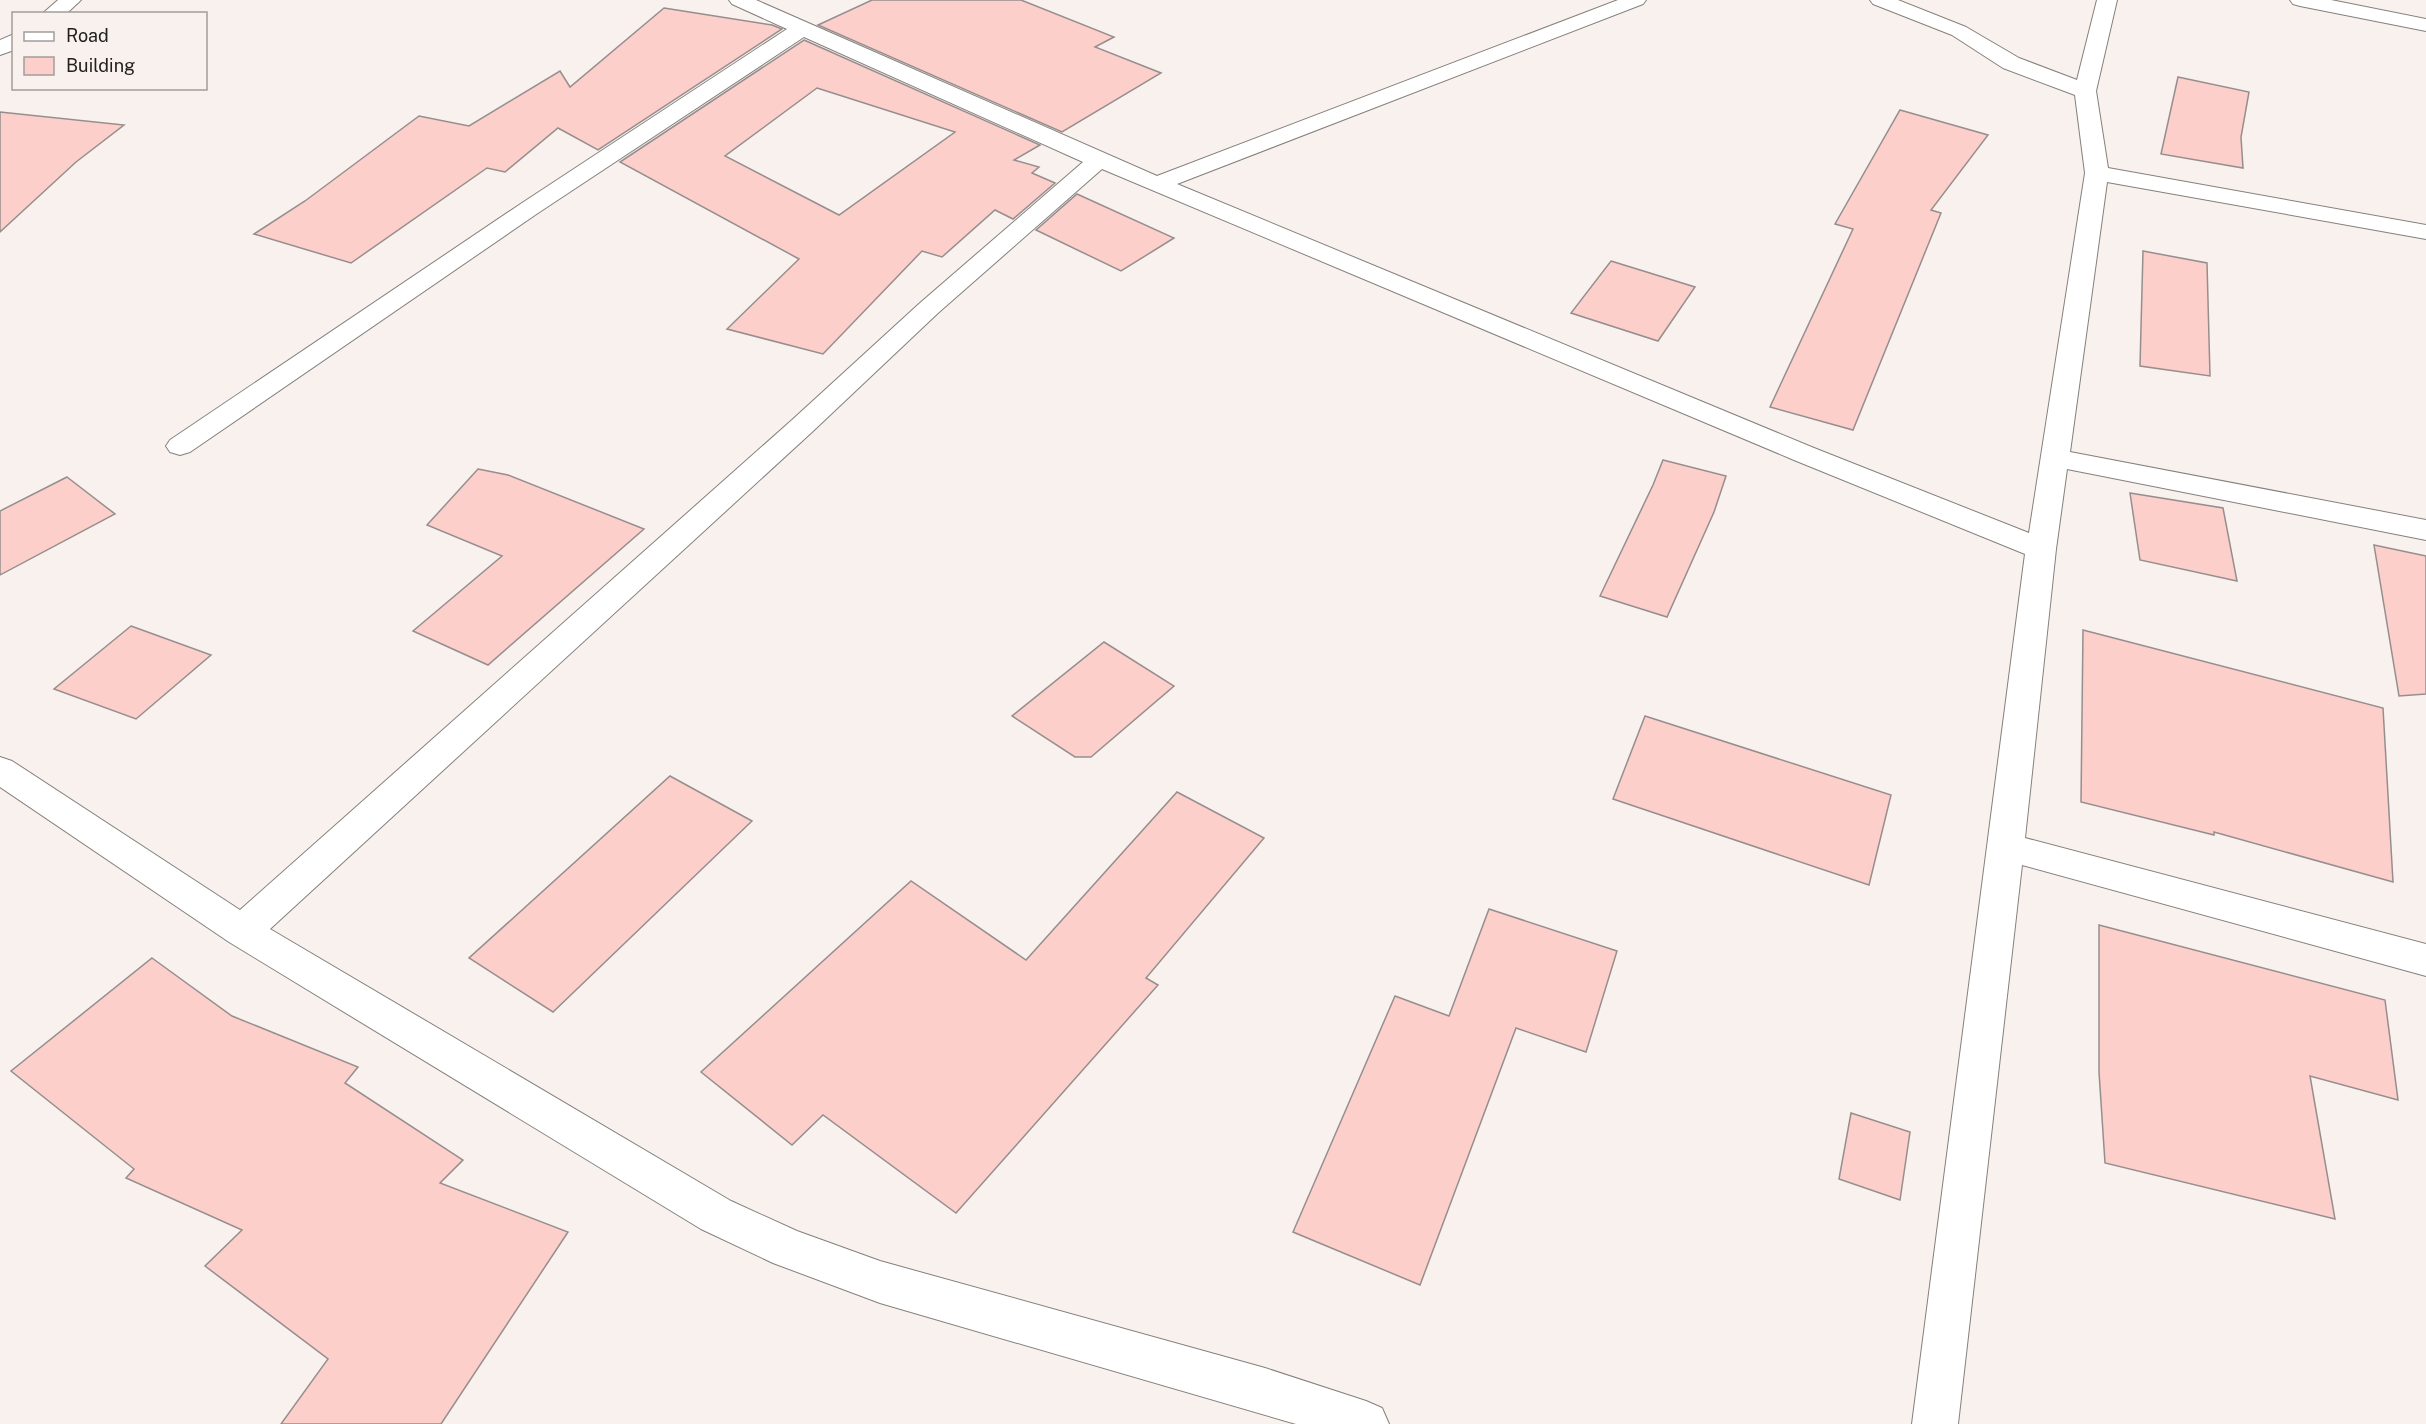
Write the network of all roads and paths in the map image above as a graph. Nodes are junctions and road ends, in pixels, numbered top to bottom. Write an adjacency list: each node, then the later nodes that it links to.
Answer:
1 (71, 0): 7 (street)
2 (739, 0): 9 (street)
3 (1636, 0): 13 (street)
4 (1880, 0): 10 (street)
5 (2107, 0): 10 (street)
6 (2300, 0): 8 (street)
7 (54, 12)
8 (2426, 25)
9 (803, 28): 11 (street); 15 (street)
10 (2085, 91): 12 (street)
11 (1099, 160): 13 (street); 21 (street)
12 (2097, 173): 14 (street); 16 (street)
13 (1156, 184): 18 (street)
14 (2426, 232)
15 (180, 446)
16 (2055, 458): 17 (street); 18 (street)
17 (2426, 530)
18 (2041, 549): 20 (street)
19 (0, 770): 21 (street)
20 (2006, 847): 22 (street); 24 (street)
21 (243, 931): 23 (street)
22 (2426, 960)
23 (1366, 1424)
24 (1935, 1424)

